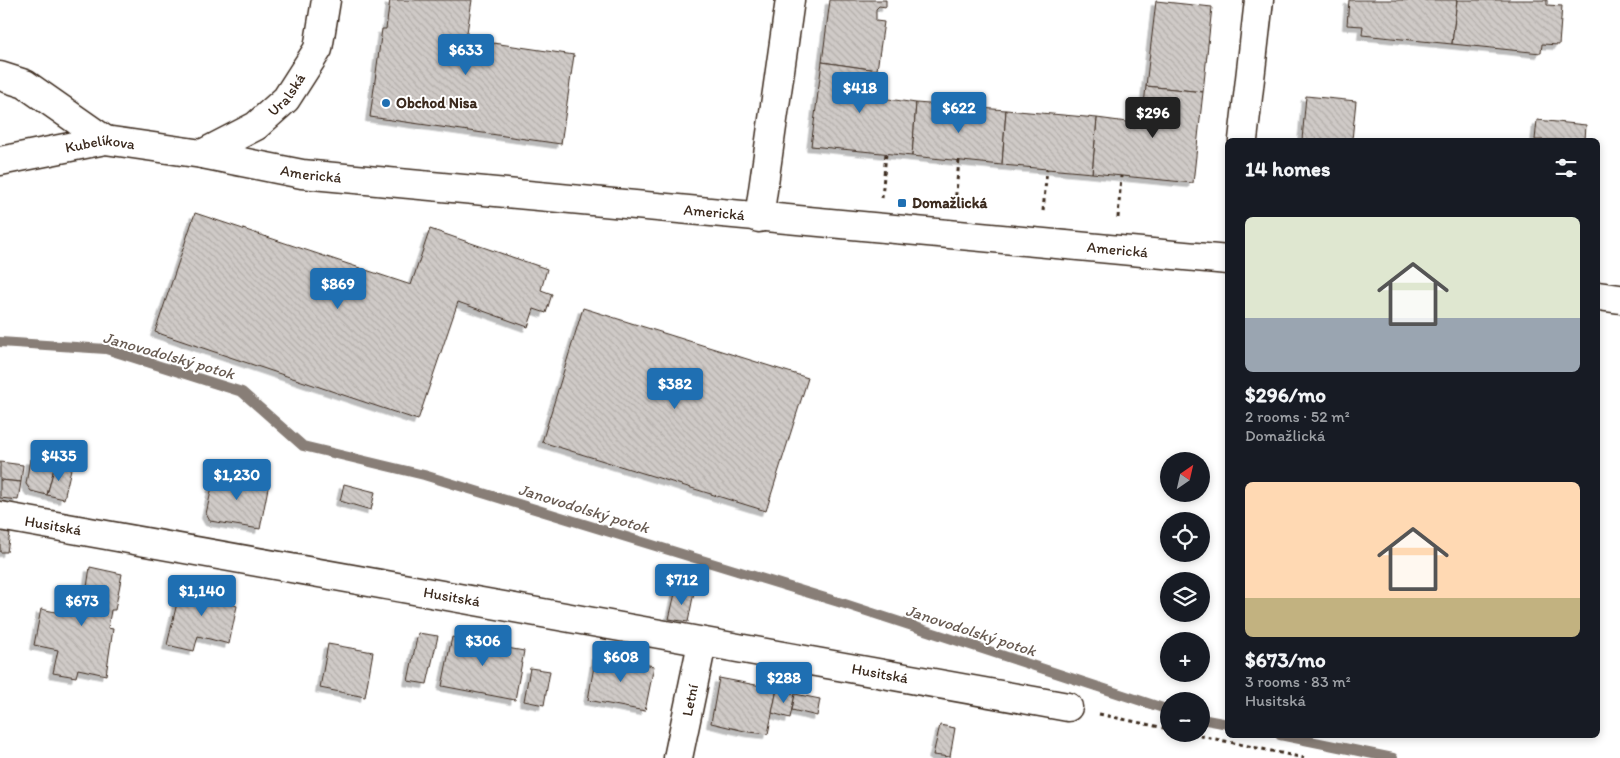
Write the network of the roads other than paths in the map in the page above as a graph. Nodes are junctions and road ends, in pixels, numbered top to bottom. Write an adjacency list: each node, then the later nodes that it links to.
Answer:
1 (326, 0): 7 (street, Uralská)
2 (790, 0): 9 (street)
3 (1259, 0): 5 (street)
4 (0, 76): 6 (street)
5 (1243, 138)
6 (105, 140): 7 (street, Kubelíkova); 8 (street, Kubelíkova)
7 (202, 154): 9 (street, Americká)
8 (0, 161)
9 (759, 218): 10 (street, Americká)
10 (1225, 260)
11 (1600, 296): 12 (street)
12 (1620, 299)
13 (0, 516): 14 (street, Husitská)
14 (702, 643): 15 (street, Husitská); 16 (street, Letní)
15 (1068, 707)
16 (678, 758)

